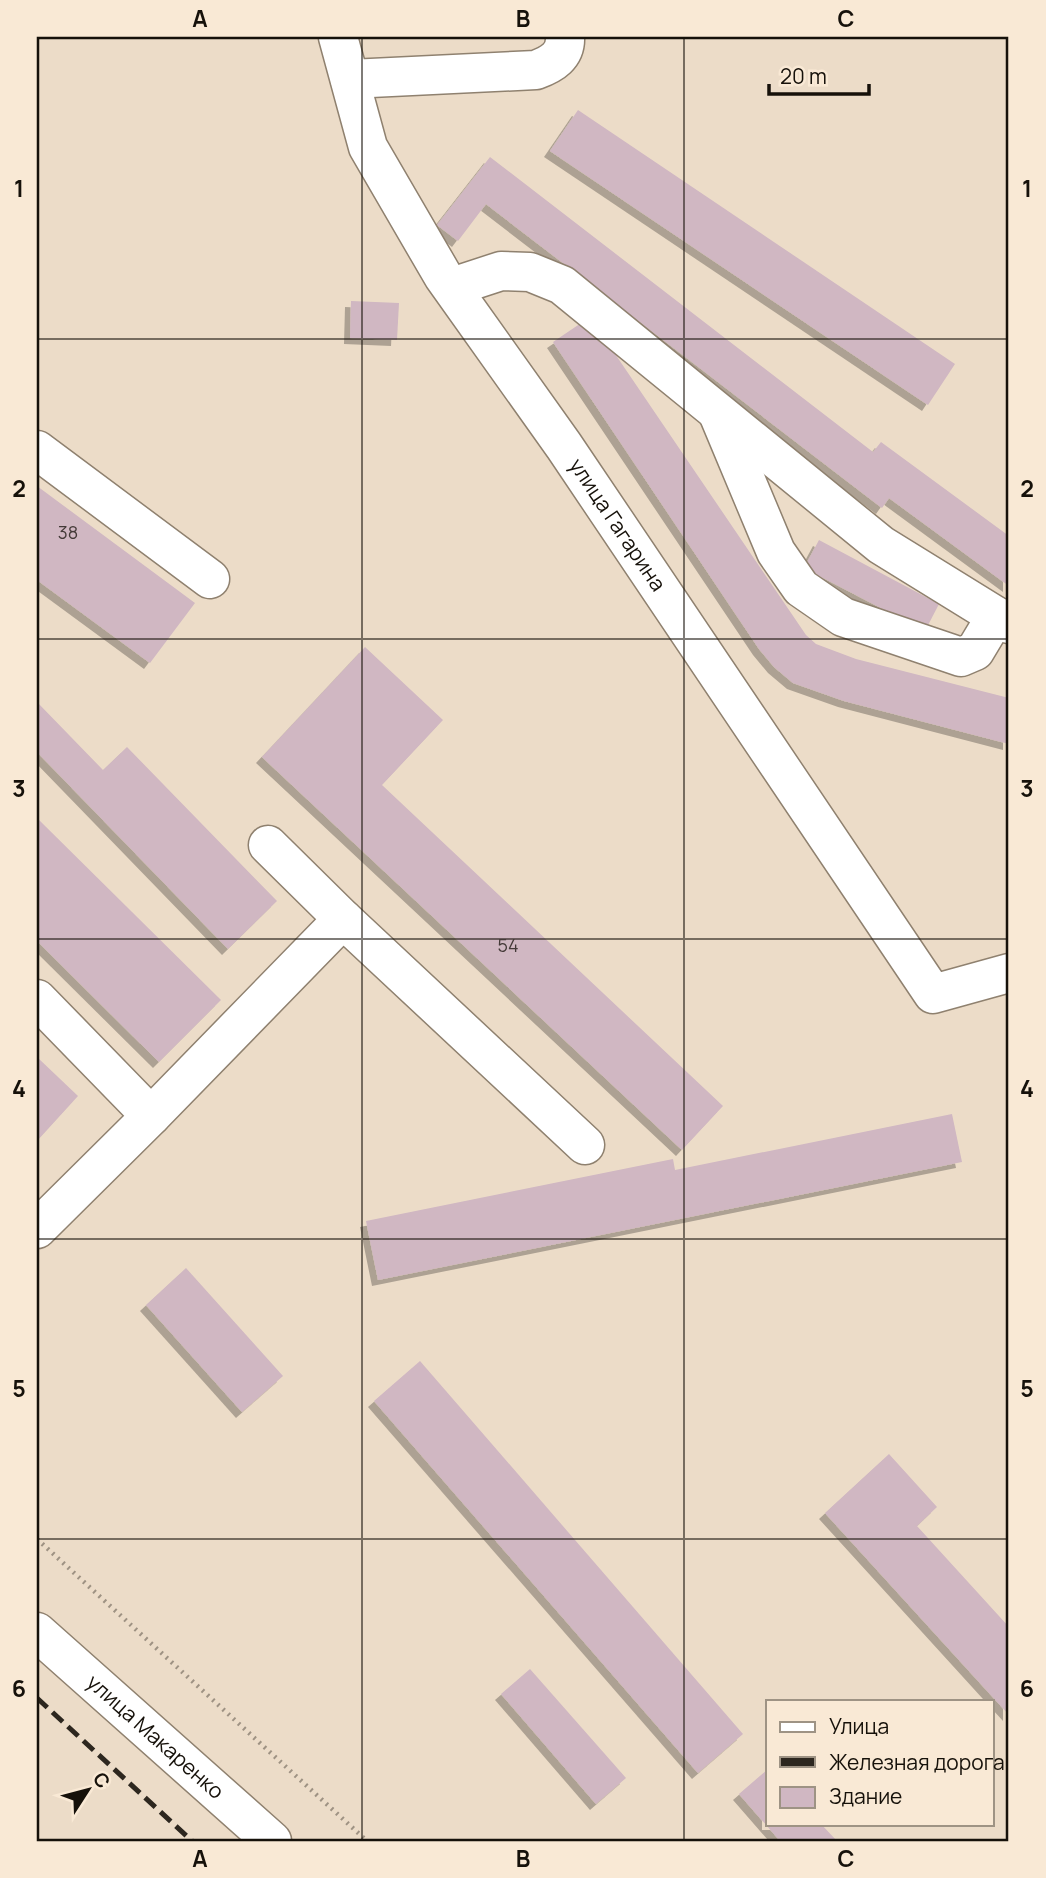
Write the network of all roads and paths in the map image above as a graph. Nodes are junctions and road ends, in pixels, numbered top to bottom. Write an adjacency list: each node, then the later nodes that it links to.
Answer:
1 (338, 37): 3 (street, улица Гагарина)
2 (565, 37): 3 (street)
3 (350, 79): 4 (street, улица Гагарина)
4 (452, 287): 5 (street); 11 (street, улица Гагарина)
5 (717, 411): 8 (street); 8 (street)
6 (37, 450): 7 (street)
7 (211, 579)
8 (1002, 620)
9 (268, 845): 10 (street)
10 (342, 919): 13 (street); 14 (street)
11 (1009, 973)
12 (37, 999): 13 (street)
13 (151, 1116): 15 (street)
14 (585, 1145)
15 (37, 1229)
16 (37, 1539): 19 (path)
17 (37, 1632): 18 (street, улица Макаренко)
18 (272, 1841)
19 (368, 1841)

